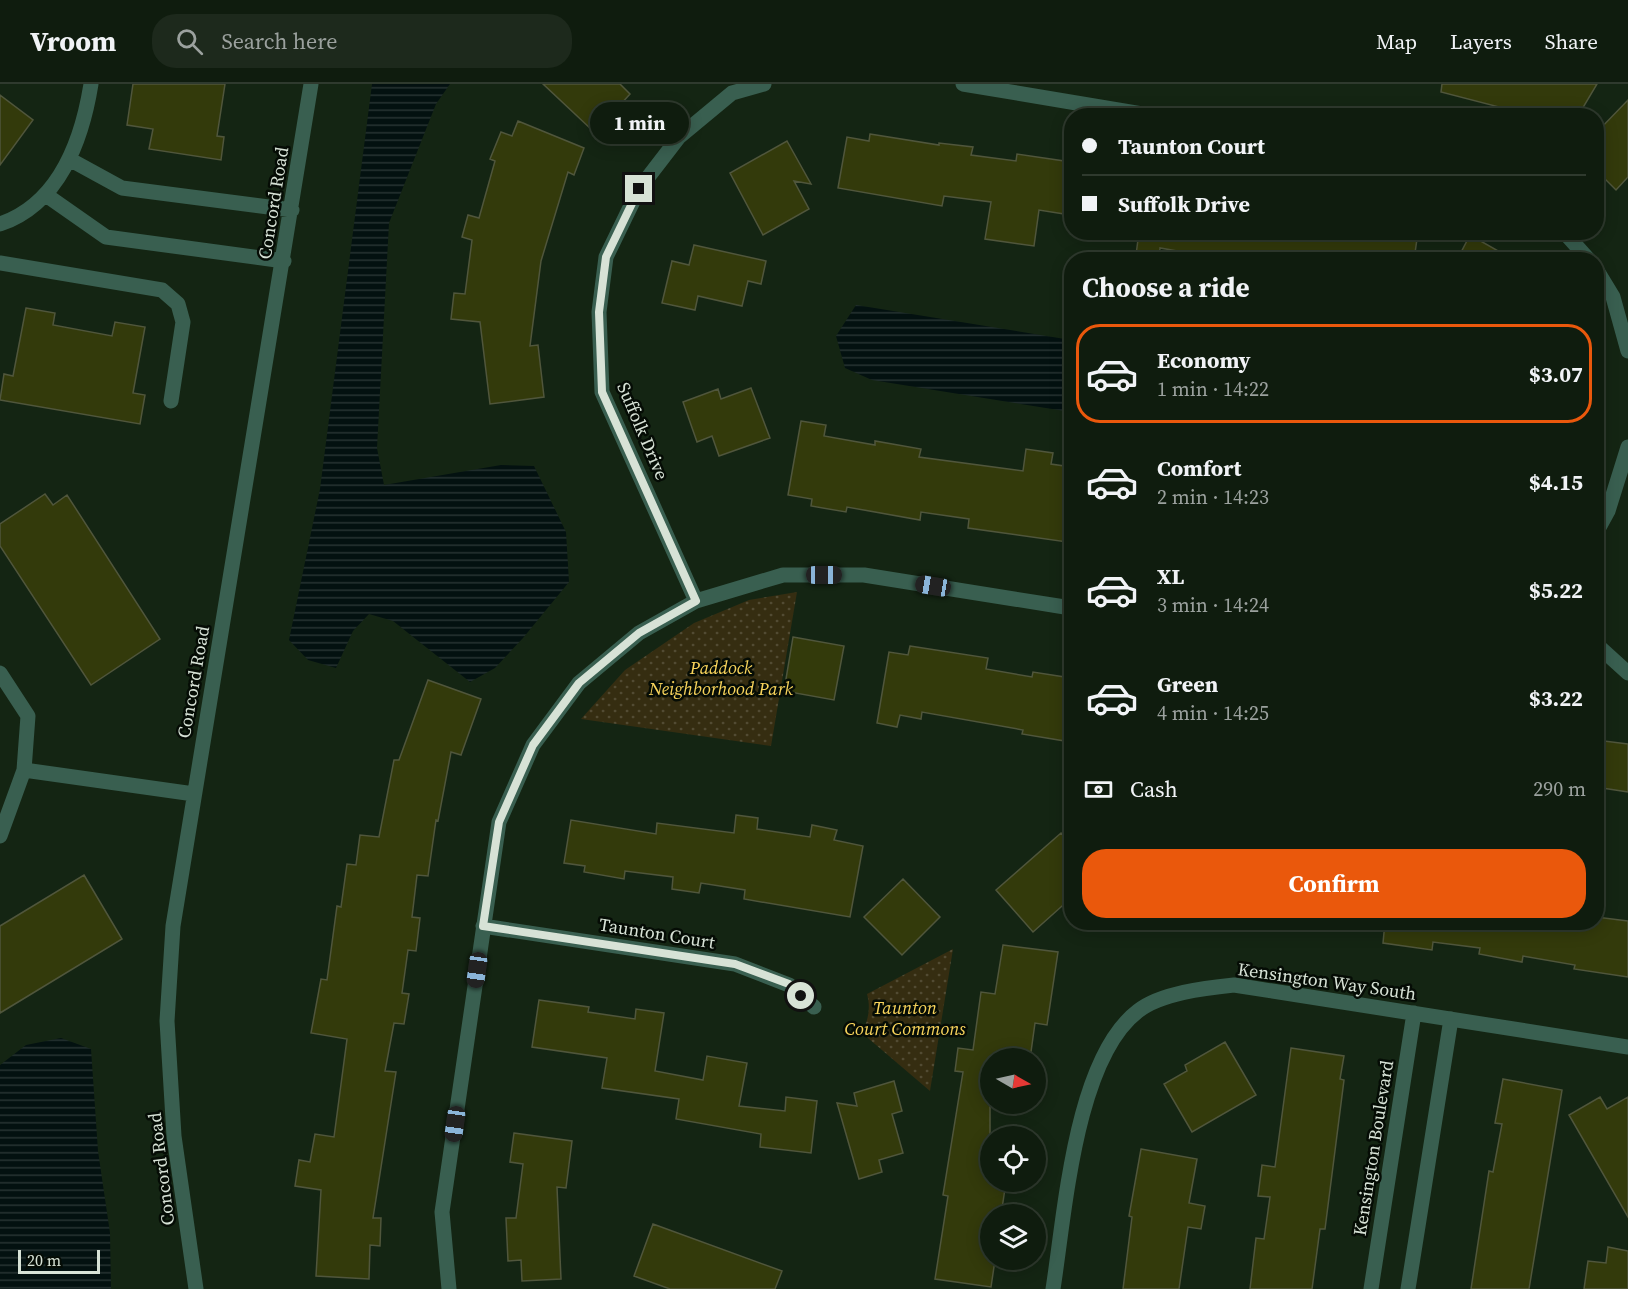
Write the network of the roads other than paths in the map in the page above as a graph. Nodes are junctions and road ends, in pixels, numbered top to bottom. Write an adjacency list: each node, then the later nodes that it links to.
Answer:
1 (91, 84): 6 (street)
2 (311, 84): 8 (street, Concord Road)
3 (764, 84): 19 (street, Suffolk Drive)
4 (963, 84): 5 (street)
5 (1106, 108)
6 (69, 159): 7 (street); 8 (street)
7 (46, 195): 9 (street); 12 (street)
8 (292, 210): 12 (street, Concord Road)
9 (0, 224)
10 (1571, 240): 11 (street)
11 (1583, 252)
12 (284, 261): 25 (street, Concord Road)
13 (0, 263): 16 (street)
14 (1604, 282): 15 (street)
15 (1628, 351)
16 (171, 401)
17 (1628, 447): 18 (street)
18 (1604, 519)
19 (696, 601): 20 (street); 27 (street)
20 (1064, 607)
21 (1604, 651): 23 (street)
22 (0, 673): 24 (street)
23 (1628, 673)
24 (24, 770): 25 (street); 26 (street)
25 (194, 794): 32 (street, Concord Road)
26 (0, 836)
27 (483, 926): 28 (street, Taunton Court); 33 (street)
28 (814, 1007)
29 (1414, 1013): 30 (street, Kensington Way South); 34 (street, Kensington Way South); 35 (street, Kensington Boulevard)
30 (1451, 1018): 31 (street, Kensington Way South); 36 (street)
31 (1628, 1047)
32 (196, 1289)
33 (449, 1289)
34 (1053, 1289)
35 (1371, 1289)
36 (1408, 1289)

